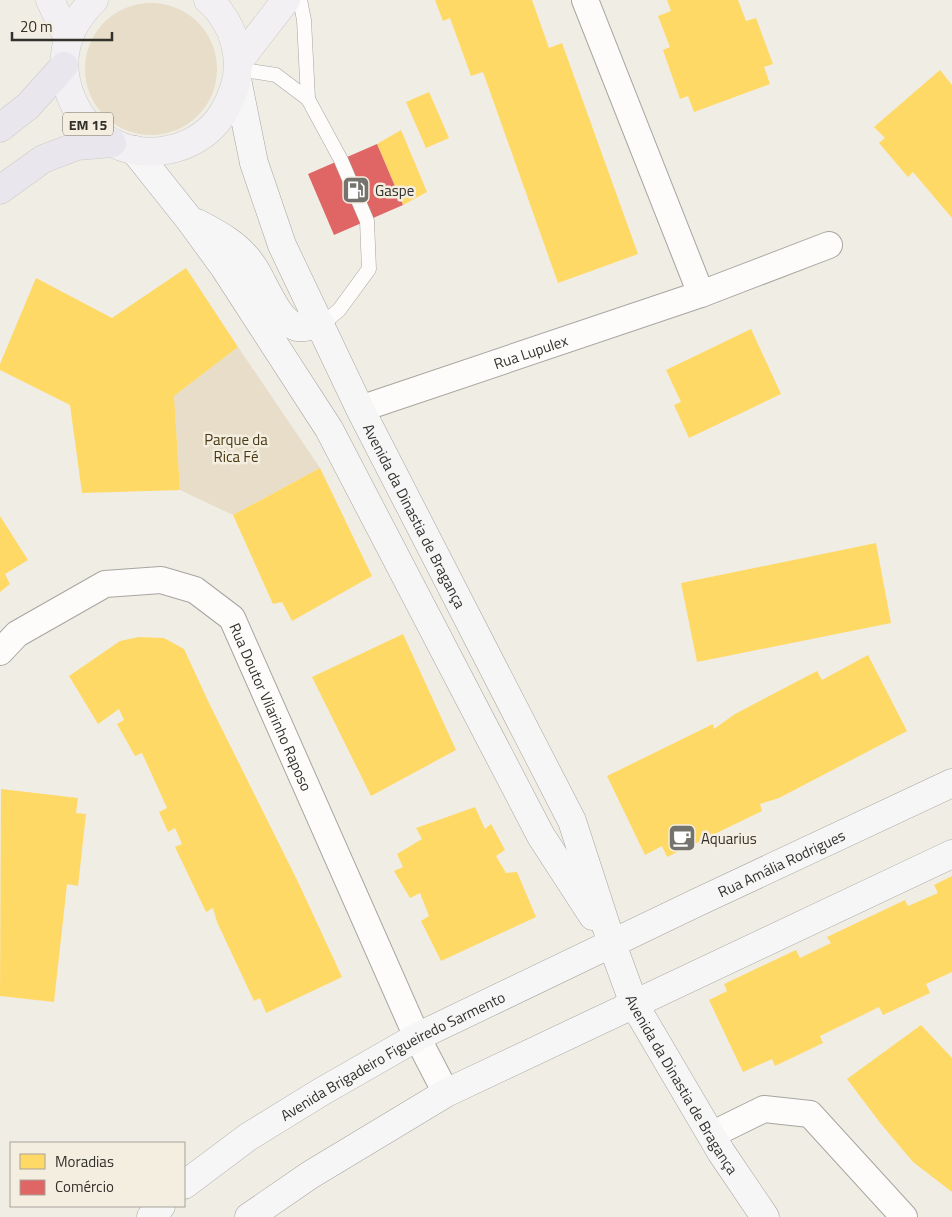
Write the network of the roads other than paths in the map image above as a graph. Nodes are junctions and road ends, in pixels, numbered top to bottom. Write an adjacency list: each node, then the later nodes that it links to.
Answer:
1 (50, 0): 7 (main road)
2 (94, 0): 7 (main road, EM 15)
3 (208, 0): 9 (main road)
4 (286, 0): 9 (main road)
5 (300, 0): 10 (lane)
6 (585, 0): 16 (street)
7 (68, 38): 8 (main road, EM 15)
8 (64, 66): 11 (highway); 12 (main road, EM 15)
9 (238, 70): 10 (lane); 12 (main road); 17 (street, Avenida da Dinastia de Bragança)
10 (308, 99): 17 (lane)
11 (0, 128)
12 (123, 147): 13 (highway); 14 (street, Avenida da Dinastia de Bragança)
13 (0, 190)
14 (189, 219): 17 (street); 22 (street, Avenida da Dinastia de Bragança)
15 (829, 245): 16 (street, Rua Lupulex)
16 (701, 294): 18 (street, Rua Lupulex)
17 (320, 325): 18 (street, Avenida da Dinastia de Bragança)
18 (360, 409): 22 (street, Avenida da Dinastia de Bragança)
19 (0, 652): 24 (street, Rua Doutor Vilarinho Raposo)
20 (952, 783): 22 (street, Rua Amália Rodrigues)
21 (952, 854): 23 (street)
22 (612, 944): 23 (street, Avenida da Dinastia de Bragança); 24 (street, Avenida Brigadeiro Figueiredo Sarmento)
23 (634, 1004): 25 (street); 26 (street, Avenida da Dinastia de Bragança)
24 (417, 1037): 25 (street, Rua Doutor Vilarinho Raposo); 27 (street, Avenida Brigadeiro Figueiredo Sarmento)
25 (446, 1093): 30 (street)
26 (711, 1135): 31 (street, Avenida da Dinastia de Bragança); 32 (street)
27 (185, 1184)
28 (160, 1207): 29 (street)
29 (150, 1217)
30 (249, 1217)
31 (765, 1217)
32 (904, 1217)

